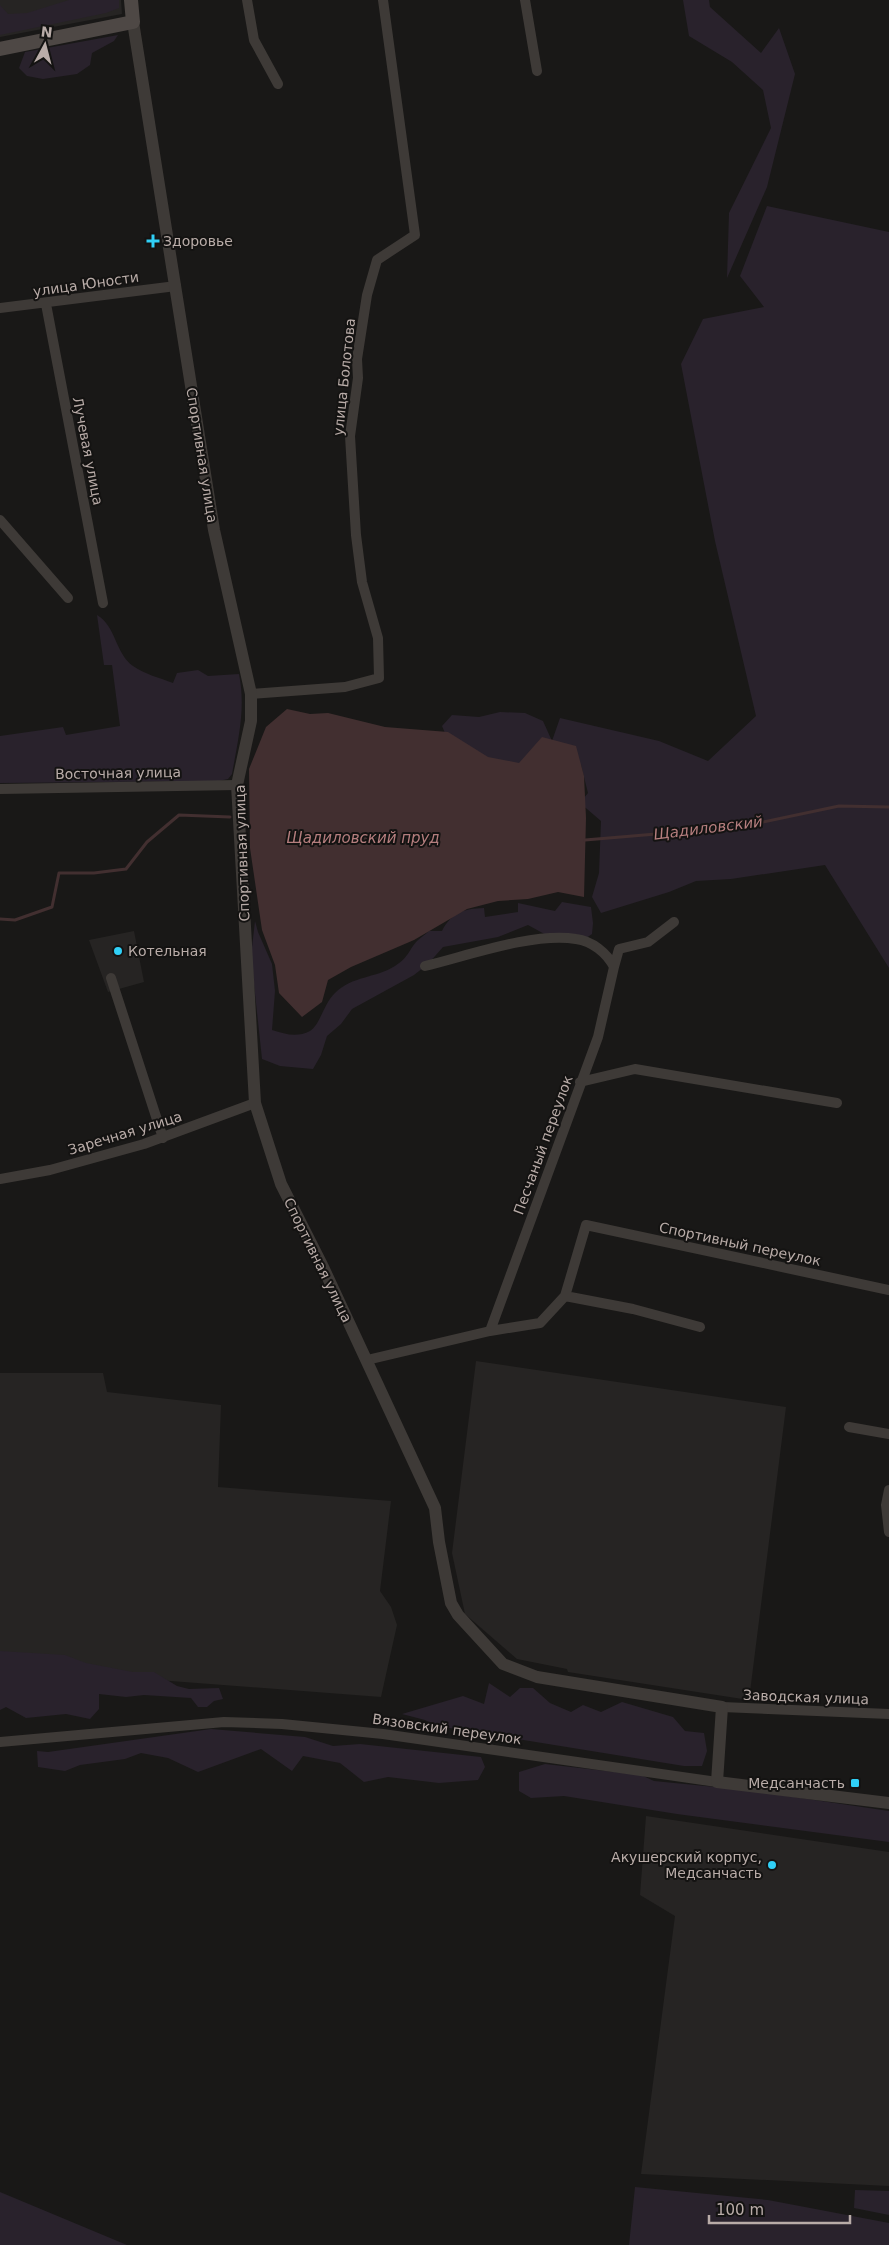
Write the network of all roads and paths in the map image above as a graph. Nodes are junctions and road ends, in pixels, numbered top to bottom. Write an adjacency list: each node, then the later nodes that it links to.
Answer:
1 (131, 0): 5 (main road, Спортивная улица)
2 (247, 0): 8 (street)
3 (383, 0): 15 (street, улица Болотова)
4 (525, 0): 7 (street)
5 (133, 22): 6 (main road); 9 (street, Спортивная улица)
6 (0, 49)
7 (537, 71)
8 (278, 84)
9 (176, 286): 10 (street, улица Юности); 15 (street, Спортивная улица)
10 (46, 304): 11 (street, улица Юности); 14 (street, Лучевая улица)
11 (0, 308)
12 (0, 520): 13 (street)
13 (68, 598)
14 (103, 604)
15 (251, 694): 16 (street, Спортивная улица)
16 (237, 785): 17 (street, Восточная улица); 23 (street, Спортивная улица)
17 (0, 789)
18 (674, 922): 20 (street, Песчаный переулок)
19 (425, 966): 20 (street)
20 (614, 967): 22 (street, Песчаный переулок)
21 (111, 978): 25 (street)
22 (580, 1082): 24 (street); 30 (street, Песчаный переулок)
23 (255, 1103): 25 (street, Заречная улица); 31 (street, Спортивная улица)
24 (837, 1103)
25 (164, 1138): 26 (street, Заречная улица)
26 (0, 1179)
27 (889, 1290): 28 (street, Спортивный переулок)
28 (565, 1296): 29 (street); 30 (street)
29 (700, 1327)
30 (490, 1331): 31 (street)
31 (367, 1360): 36 (street, Спортивная улица)
32 (849, 1427): 33 (street)
33 (889, 1434)
34 (889, 1490): 35 (street)
35 (889, 1532)
36 (722, 1707): 37 (street, Заводская улица); 39 (street)
37 (889, 1714)
38 (0, 1742): 39 (street, Вязовский переулок)
39 (717, 1782): 40 (street, Вязовский переулок)
40 (889, 1803)

